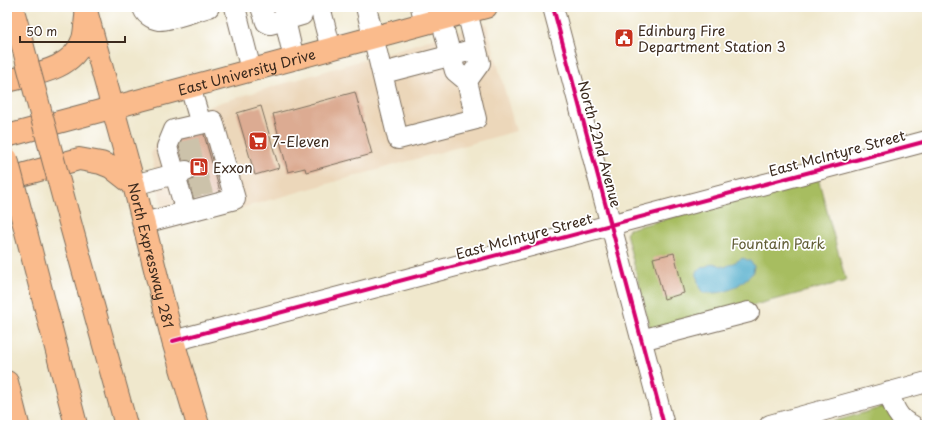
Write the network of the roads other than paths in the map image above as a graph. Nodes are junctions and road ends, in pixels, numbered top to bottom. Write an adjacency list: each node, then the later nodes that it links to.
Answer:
1 (12, 7): 43 (main road, bridge)
2 (142, 7): 3 (street)
3 (209, 7)
4 (235, 7): 18 (street)
5 (261, 7): 12 (street)
6 (305, 7): 12 (street)
7 (320, 7): 14 (street)
8 (366, 7): 13 (street)
9 (553, 7): 33 (street, North 22nd Avenue)
10 (86, 11): 20 (main road); 23 (main road, North Expressway 281)
11 (451, 13): 13 (main road, East University Drive); 15 (street); 16 (street)
12 (284, 18): 17 (street)
13 (374, 37): 14 (main road, East University Drive); 19 (street)
14 (331, 49): 17 (main road, East University Drive)
15 (476, 49): 16 (street); 21 (street)
16 (451, 55): 19 (street); 21 (street)
17 (294, 59): 18 (main road, East University Drive)
18 (251, 70): 22 (main road, East University Drive)
19 (383, 73): 21 (street)
20 (7, 80)
21 (466, 81)
22 (190, 87): 23 (main road, East University Drive); 24 (street)
23 (112, 108): 25 (main road, East University Drive); 30 (main road, North Expressway 281)
24 (201, 124): 28 (street); 31 (street)
25 (7, 136)
26 (927, 141): 33 (street, East McIntyre Street)
27 (7, 159): 42 (main road, bridge)
28 (180, 172): 30 (street); 31 (street)
29 (7, 179): 30 (main road)
30 (134, 184): 32 (main road, North Expressway 281)
31 (186, 212): 32 (street)
32 (144, 223): 36 (main road, North Expressway 281)
33 (610, 224): 35 (street, North 22nd Avenue); 36 (street, East McIntyre Street)
34 (749, 312): 35 (street)
35 (641, 340): 45 (street, North 22nd Avenue)
36 (173, 341): 44 (main road, North Expressway 281)
37 (7, 382): 41 (main road)
38 (927, 382): 39 (street)
39 (889, 392): 46 (street); 47 (street)
40 (927, 423): 48 (street)
41 (18, 425)
42 (76, 425)
43 (126, 425)
44 (198, 425)
45 (664, 425)
46 (770, 425)
47 (912, 425)
48 (919, 425)

